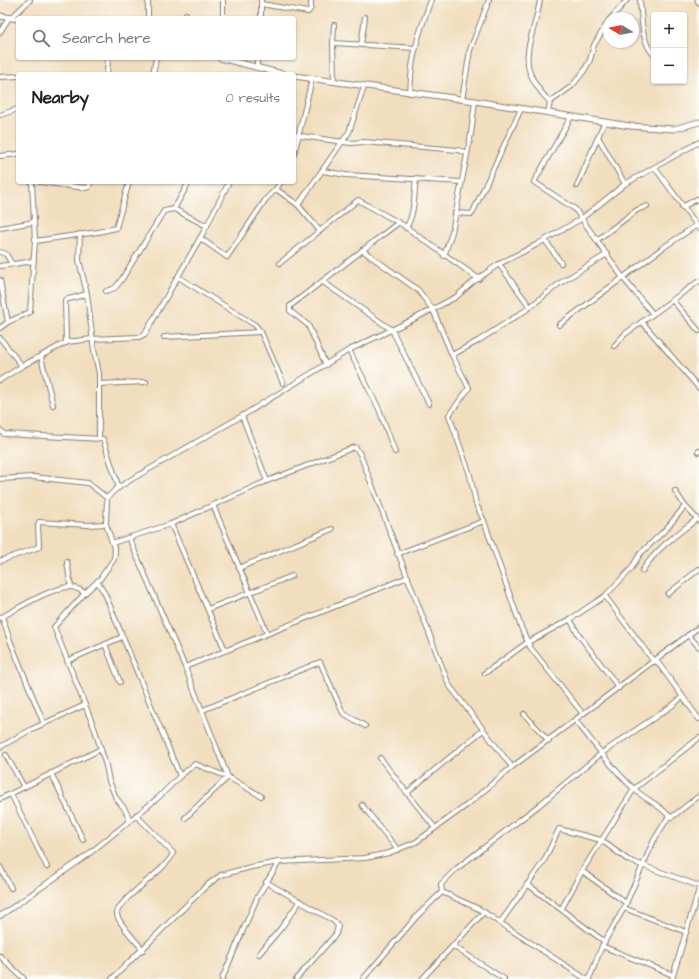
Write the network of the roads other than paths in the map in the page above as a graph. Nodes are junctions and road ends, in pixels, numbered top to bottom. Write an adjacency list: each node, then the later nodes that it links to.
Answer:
1 (30, 0): 17 (street)
2 (148, 0): 13 (street)
3 (223, 0): 14 (street)
4 (310, 0): 10 (street)
5 (431, 0): 24 (street)
6 (489, 0): 41 (street)
7 (540, 0): 43 (street)
8 (627, 0): 11 (street)
9 (640, 0): 25 (street)
10 (261, 2): 15 (street)
11 (616, 12)
12 (0, 16): 17 (street)
13 (148, 16)
14 (223, 16)
15 (260, 16)
16 (365, 17): 23 (street)
17 (10, 18): 18 (street); 21 (street)
18 (16, 19)
19 (334, 25): 22 (street)
20 (603, 30): 43 (street)
21 (0, 32)
22 (333, 43): 23 (street); 38 (street)
23 (361, 45): 24 (street)
24 (416, 48): 40 (street)
25 (651, 52)
26 (108, 60): 31 (street)
27 (156, 60): 32 (street)
28 (229, 60): 30 (street)
29 (257, 60): 30 (street)
30 (257, 67): 33 (street)
31 (107, 72)
32 (153, 72)
33 (268, 72)
34 (16, 76): 36 (street)
35 (296, 76): 37 (street)
36 (0, 77)
37 (312, 79): 38 (street); 51 (street)
38 (334, 82): 39 (street)
39 (364, 87): 40 (street); 53 (street)
40 (410, 93): 41 (street)
41 (462, 100): 42 (street)
42 (475, 101): 44 (street); 55 (street)
43 (550, 102): 46 (street)
44 (521, 109): 46 (street); 77 (street)
45 (16, 110): 47 (street)
46 (548, 113): 48 (street)
47 (0, 115)
48 (571, 117): 50 (street); 78 (street)
49 (699, 122): 50 (street)
50 (604, 123): 52 (street)
51 (296, 135): 53 (street)
52 (598, 137): 69 (street); 70 (street)
53 (343, 142): 55 (street); 59 (street)
54 (699, 142): 58 (street)
55 (467, 153): 61 (street)
56 (16, 154): 57 (street)
57 (0, 156)
58 (655, 168): 69 (street); 75 (street)
59 (322, 171): 60 (street); 73 (street)
60 (416, 178): 61 (street); 84 (street)
61 (461, 182): 77 (street)
62 (32, 184): 79 (street)
63 (60, 184): 64 (street)
64 (90, 184)
65 (128, 184): 86 (street)
66 (188, 184): 76 (street)
67 (228, 184): 81 (street)
68 (280, 184): 71 (street)
69 (625, 184): 78 (street)
70 (578, 186)
71 (276, 189): 73 (street); 87 (street)
72 (699, 198): 75 (street)
73 (298, 205): 85 (street)
74 (647, 206): 89 (street)
75 (682, 207): 82 (street)
76 (174, 209): 81 (street); 107 (street)
77 (455, 213): 94 (street)
78 (581, 219): 88 (street); 89 (street)
79 (34, 222): 83 (street); 90 (street)
80 (398, 223): 84 (street); 85 (street); 91 (street)
81 (207, 226): 87 (street)
82 (698, 226): 102 (street)
83 (0, 228)
84 (406, 228): 94 (street)
85 (320, 231): 96 (street)
86 (80, 234): 90 (street); 108 (street)
87 (200, 238): 101 (street)
88 (545, 240): 97 (street); 99 (street)
89 (597, 240): 93 (street)
90 (35, 242): 95 (street)
91 (362, 250): 106 (street); 111 (street)
92 (0, 252): 98 (street)
93 (607, 254): 102 (street); 110 (street)
94 (444, 256): 103 (street)
95 (34, 261): 98 (street); 113 (street)
96 (280, 263)
97 (561, 263)
98 (12, 264): 100 (street)
99 (499, 264): 103 (street); 110 (street)
100 (0, 266)
101 (178, 277): 119 (street); 122 (street)
102 (623, 278): 112 (street); 115 (street)
103 (479, 279): 111 (street)
104 (0, 280): 113 (street)
105 (699, 281): 109 (street)
106 (323, 282): 117 (street); 128 (street)
107 (106, 291)
108 (87, 294): 122 (street); 123 (street)
109 (673, 301): 112 (street); 118 (street)
110 (530, 307): 126 (street)
111 (433, 310): 117 (street); 126 (street)
112 (653, 314): 114 (street)
113 (8, 322): 116 (street)
114 (642, 322): 124 (street); 134 (street)
115 (559, 325)
116 (0, 328)
117 (392, 330): 125 (street); 135 (street)
118 (699, 331)
119 (261, 332): 120 (street); 132 (street)
120 (164, 336)
121 (0, 338): 129 (street)
122 (92, 339): 123 (street); 133 (street)
123 (66, 343): 127 (street)
124 (614, 346)
125 (349, 350): 128 (street); 141 (street)
126 (452, 355): 150 (street)
127 (41, 357): 129 (street); 136 (street)
128 (326, 365): 137 (street)
129 (22, 366): 130 (street)
130 (0, 380)
131 (146, 382): 133 (street)
132 (283, 383)
133 (99, 384): 140 (street)
134 (699, 388)
135 (429, 404)
136 (53, 405)
137 (242, 416): 143 (street); 144 (street)
138 (0, 430): 139 (street)
139 (2, 435): 140 (street)
140 (99, 438): 144 (street)
141 (396, 452)
142 (0, 478): 146 (street)
143 (267, 481): 147 (street); 156 (street)
144 (119, 488): 146 (street)
145 (675, 491): 148 (street)
146 (107, 498): 151 (street)
147 (213, 505): 152 (street); 159 (street)
148 (685, 506): 149 (street); 169 (street)
149 (698, 520): 161 (street)
150 (484, 521): 156 (street); 177 (street)
151 (106, 524): 155 (street); 157 (street)
152 (171, 524): 154 (street); 170 (street)
153 (332, 529): 159 (street)
154 (130, 538): 155 (street); 183 (street)
155 (112, 543): 164 (street)
156 (398, 554): 163 (street)
157 (0, 560)
158 (67, 562): 165 (street)
159 (239, 568): 167 (street)
160 (699, 569): 168 (street)
161 (642, 570)
162 (292, 576): 167 (street)
163 (408, 577): 174 (street); 196 (street)
164 (97, 582): 166 (street); 176 (street)
165 (71, 588): 166 (street); 171 (street)
166 (85, 593): 181 (street)
167 (250, 593): 170 (street); 174 (street)
168 (668, 594)
169 (605, 596): 172 (street); 182 (street)
170 (208, 609): 180 (street)
171 (1, 618): 194 (street)
172 (570, 619): 177 (street); 186 (street)
173 (699, 626): 175 (street)
174 (267, 633): 180 (street)
175 (688, 635): 179 (street); 182 (street)
176 (122, 637): 178 (street); 206 (street)
177 (528, 642): 184 (street); 191 (street)
178 (105, 644): 181 (street); 185 (street)
179 (699, 647)
180 (225, 650): 183 (street)
181 (68, 661): 188 (street)
182 (655, 661): 186 (street); 187 (street)
183 (185, 667): 189 (street)
184 (485, 673)
185 (120, 682)
186 (619, 688): 191 (street)
187 (682, 697): 192 (street); 201 (street)
188 (85, 705): 194 (street); 200 (street)
189 (203, 710): 195 (street); 207 (street)
190 (524, 714): 198 (street)
191 (583, 714): 193 (street)
192 (699, 719)
193 (575, 720): 198 (street); 201 (street)
194 (44, 724): 199 (street)
195 (365, 726)
196 (483, 730): 204 (street); 211 (street)
197 (699, 738): 209 (street)
198 (549, 741): 204 (street)
199 (0, 748)
200 (101, 749): 205 (street); 219 (street)
201 (602, 753): 209 (street); 233 (street)
202 (6, 755): 208 (street)
203 (380, 758): 211 (street)
204 (512, 766): 220 (street)
205 (51, 773): 208 (street); 221 (street)
206 (180, 776): 207 (street); 216 (street)
207 (228, 778): 212 (street); 218 (street)
208 (24, 787): 210 (street)
209 (634, 789): 217 (street); 222 (street)
210 (11, 794): 214 (street); 227 (street)
211 (408, 794): 220 (street)
212 (261, 796)
213 (699, 796): 217 (street)
214 (0, 799)
215 (362, 805): 223 (street)
216 (136, 815): 219 (street); 245 (street)
217 (669, 816): 225 (street)
218 (185, 818)
219 (130, 820): 239 (street)
220 (435, 828): 223 (street)
221 (83, 840)
222 (601, 840): 225 (street); 228 (street); 230 (street)
223 (398, 850): 224 (street)
224 (279, 862): 229 (street); 245 (street)
225 (643, 866): 231 (street); 235 (street)
226 (0, 867): 232 (street)
227 (47, 867)
228 (582, 871): 235 (street); 236 (street)
229 (266, 882): 234 (street); 251 (street)
230 (527, 884): 236 (street); 240 (street)
231 (699, 887): 241 (street)
232 (11, 888)
233 (442, 892): 238 (street); 253 (street)
234 (300, 900): 246 (street); 252 (street)
235 (626, 903): 237 (street)
236 (562, 908): 242 (street)
237 (624, 908): 241 (street); 242 (street)
238 (484, 912): 240 (street); 243 (street)
239 (0, 916)
240 (500, 923): 256 (street)
241 (686, 932): 248 (street)
242 (605, 942): 244 (street)
243 (453, 946): 254 (street); 255 (street)
244 (602, 946): 248 (street); 257 (street)
245 (143, 950): 250 (street)
246 (259, 954)
247 (0, 956): 249 (street)
248 (673, 977)
249 (24, 979)
250 (112, 979)
251 (222, 979)
252 (296, 979)
253 (363, 979)
254 (422, 979)
255 (504, 979)
256 (586, 979)
257 (590, 979)

